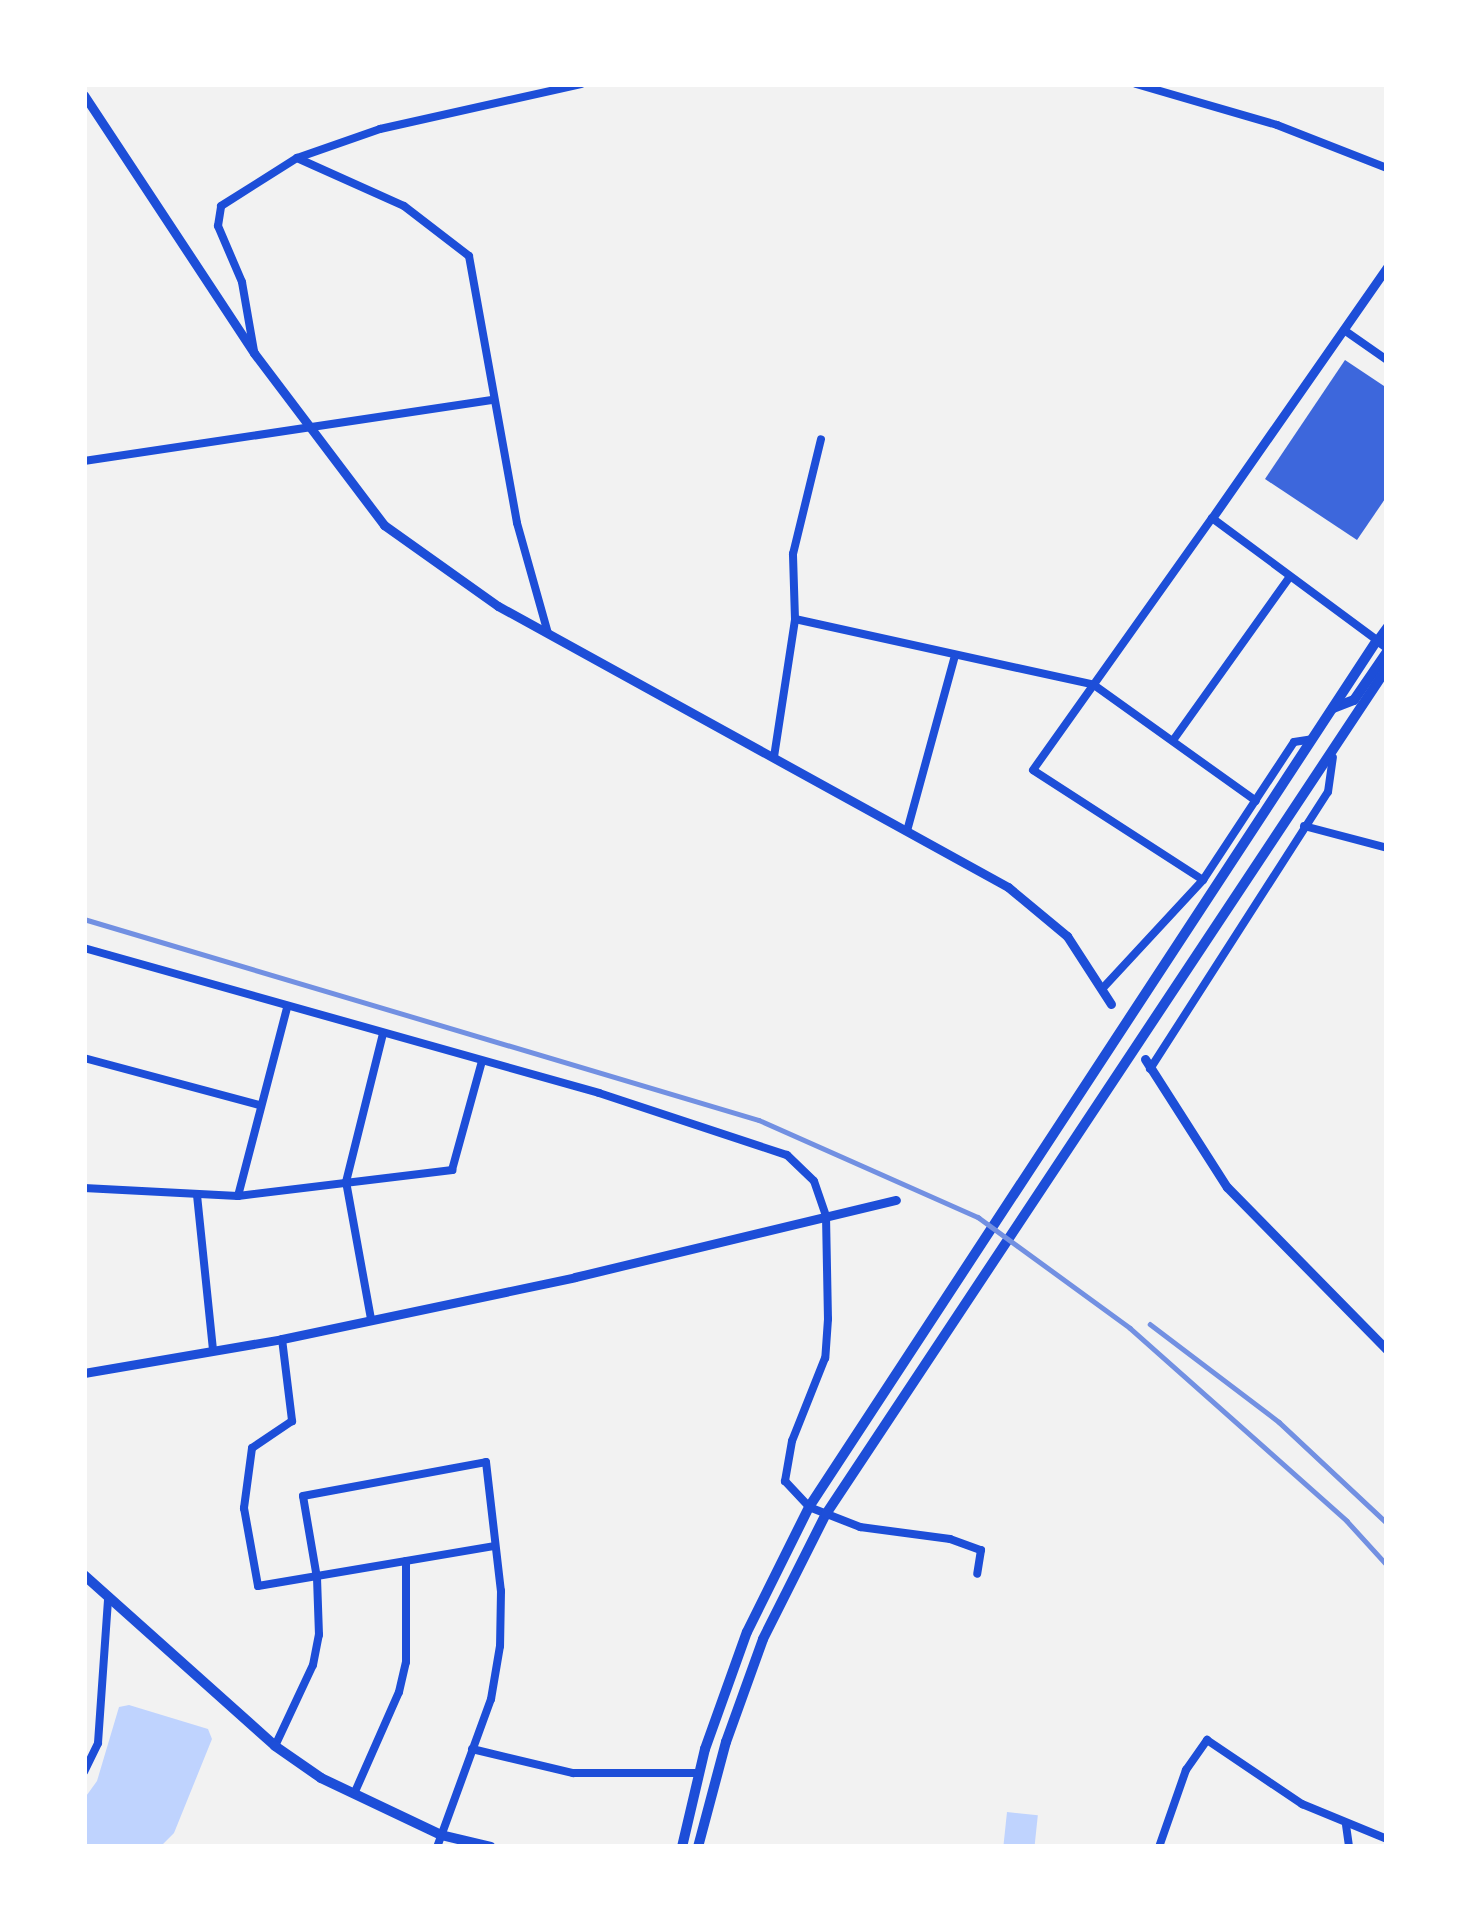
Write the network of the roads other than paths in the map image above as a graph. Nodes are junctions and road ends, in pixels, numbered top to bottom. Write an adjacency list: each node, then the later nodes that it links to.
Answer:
1 (581, 84): 4 (street)
2 (1136, 84): 5 (street)
3 (84, 95): 8 (street)
4 (297, 158): 8 (street); 10 (street)
5 (1387, 168)
6 (1387, 268): 7 (street)
7 (1343, 330): 9 (street); 14 (street)
8 (254, 352): 11 (street)
9 (1387, 360)
10 (493, 400): 11 (street); 18 (street)
11 (308, 425): 13 (street); 18 (street)
12 (821, 439): 16 (street)
13 (84, 461)
14 (1212, 518): 15 (street); 22 (street)
15 (1289, 578): 19 (street); 23 (street)
16 (795, 619): 20 (street); 26 (street)
17 (1387, 626): 19 (street)
18 (548, 633): 26 (street)
19 (1385, 645): 24 (main road)
20 (955, 656): 22 (street); 29 (street)
21 (1387, 668): 25 (main road)
22 (1094, 686): 23 (street); 31 (street)
23 (1174, 739): 27 (street)
24 (1312, 739): 27 (street); 52 (main road)
25 (1336, 744): 28 (street); 53 (main road)
26 (775, 757): 29 (street)
27 (1256, 801): 31 (street)
28 (1304, 826): 30 (street); 39 (street)
29 (908, 831): 33 (street)
30 (1387, 848)
31 (1203, 880): 33 (street)
32 (84, 947): 35 (street)
33 (1102, 989): 34 (street)
34 (1111, 1004)
35 (287, 1008): 36 (street); 40 (street)
36 (383, 1034): 38 (street); 41 (street)
37 (84, 1058): 40 (street)
38 (482, 1061): 41 (street); 46 (street)
39 (1148, 1064): 49 (street)
40 (260, 1105): 44 (street)
41 (346, 1182): 44 (street); 47 (street)
42 (84, 1188): 43 (street)
43 (196, 1195): 44 (street); 50 (street)
44 (238, 1196)
45 (896, 1200): 46 (street)
46 (826, 1216): 47 (street); 52 (street)
47 (371, 1319): 48 (street)
48 (282, 1339): 50 (street); 58 (street)
49 (1387, 1350)
50 (213, 1351): 51 (street)
51 (84, 1373)
52 (809, 1507): 53 (street); 63 (main road)
53 (826, 1514): 56 (street); 70 (main road)
54 (494, 1546): 55 (street); 58 (street); 61 (street)
55 (406, 1560): 58 (street); 64 (street)
56 (977, 1574)
57 (84, 1575): 59 (main road)
58 (317, 1578): 60 (street)
59 (108, 1600): 60 (main road); 62 (street)
60 (275, 1745): 64 (main road)
61 (472, 1749): 63 (street); 67 (street)
62 (84, 1772)
63 (700, 1773): 69 (main road)
64 (354, 1795): 67 (main road)
65 (1346, 1825): 66 (street); 71 (street); 72 (street)
66 (1387, 1839)
67 (439, 1841): 68 (main road)
68 (491, 1847)
69 (682, 1847)
70 (698, 1847)
71 (1159, 1847)
72 (1349, 1847)

